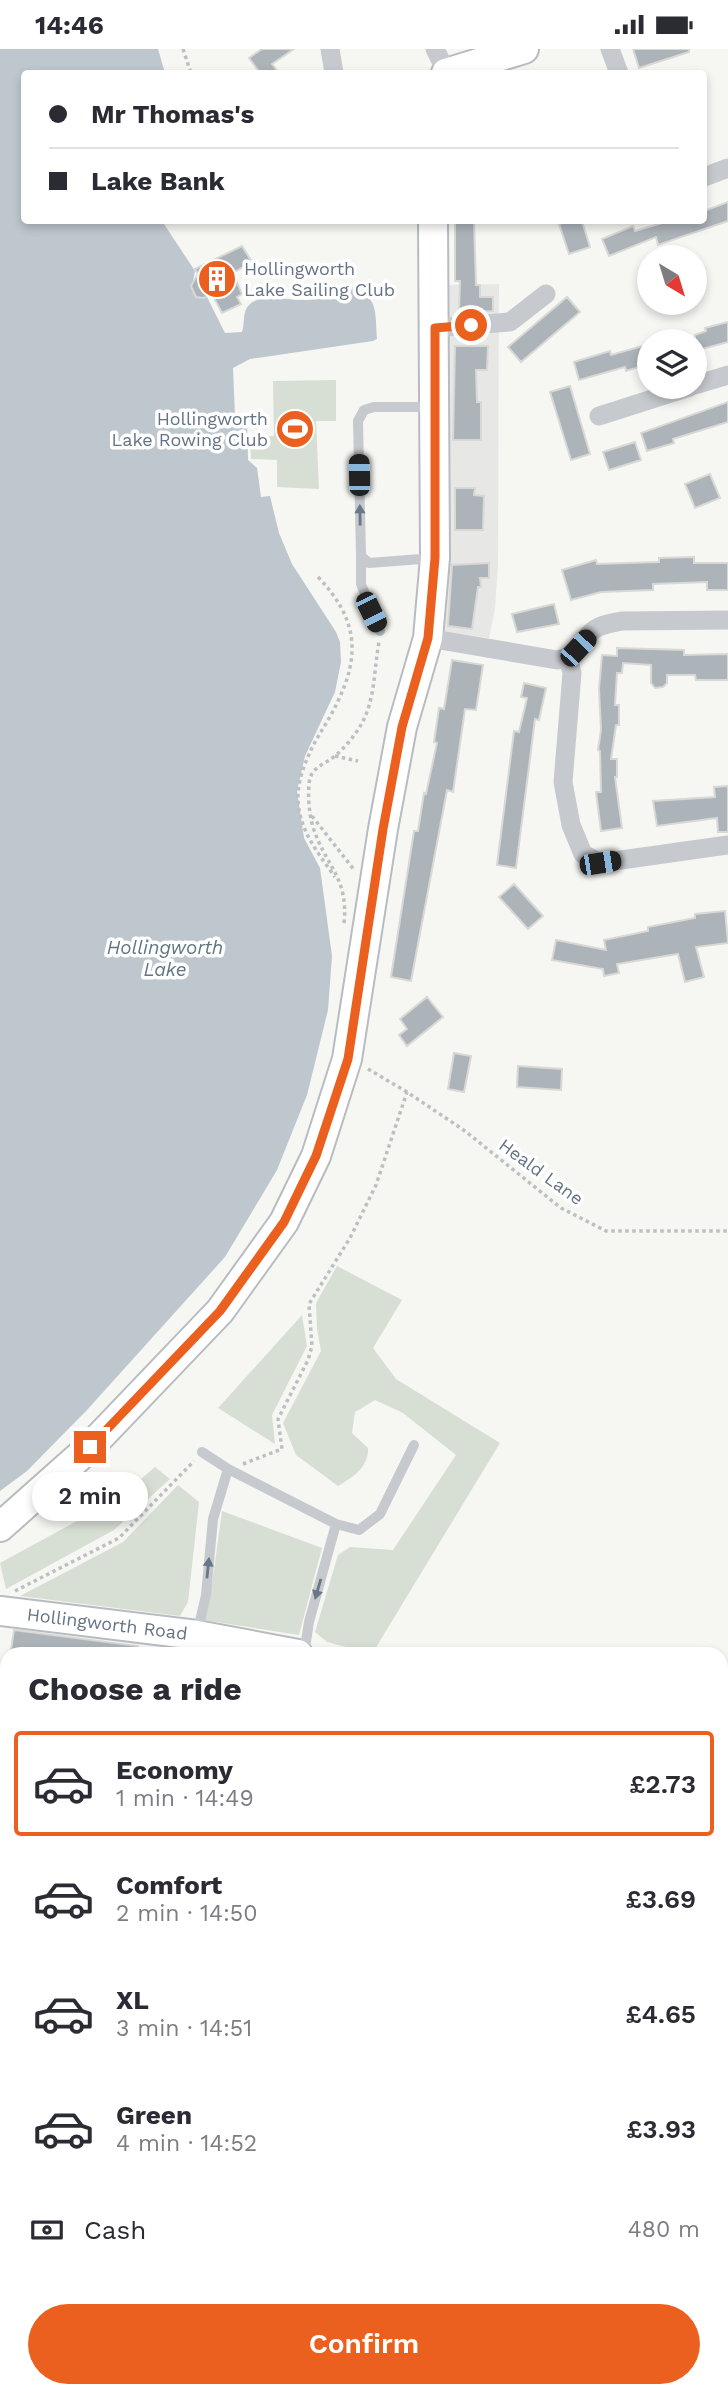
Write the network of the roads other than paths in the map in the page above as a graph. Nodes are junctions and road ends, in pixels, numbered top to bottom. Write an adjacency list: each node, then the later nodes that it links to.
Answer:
1 (330, 49): 5 (street)
2 (435, 49): 6 (street)
3 (523, 49): 7 (main road)
4 (610, 49): 8 (street)
5 (334, 70)
6 (445, 70)
7 (456, 70)
8 (618, 70)
9 (728, 169): 10 (street)
10 (707, 176)
11 (433, 224): 13 (main road)
12 (546, 294): 13 (street)
13 (435, 328): 17 (main road)
14 (728, 375): 15 (street)
15 (707, 381)
16 (652, 399): 18 (street)
17 (433, 408): 19 (lane, one-way to 17); 20 (main road)
18 (599, 416)
19 (361, 556): 20 (lane); 22 (lane)
20 (435, 558): 23 (main road)
21 (728, 620): 24 (street)
22 (380, 632)
23 (428, 638): 24 (street); 30 (main road)
24 (568, 658): 25 (street)
25 (728, 845)
26 (414, 1445): 29 (lane)
27 (202, 1452): 28 (lane)
28 (228, 1469): 29 (lane); 32 (lane, one-way to 28)
29 (336, 1524): 34 (lane, one-way to 34)
30 (0, 1527)
31 (0, 1611): 32 (main road, Hollingworth Road)
32 (197, 1635): 33 (main road, Hollingworth Road)
33 (261, 1647)
34 (305, 1647)

